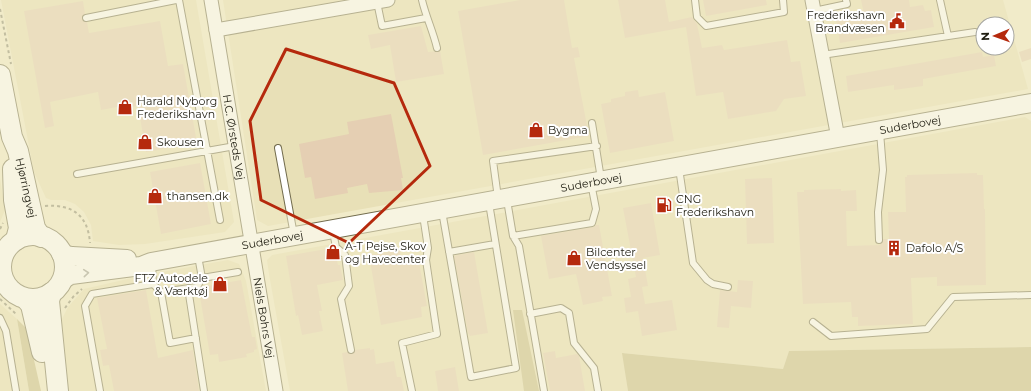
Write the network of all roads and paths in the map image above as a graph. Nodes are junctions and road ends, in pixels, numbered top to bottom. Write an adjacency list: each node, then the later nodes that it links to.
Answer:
1 (178, 0): 11 (lane); 27 (lane)
2 (211, 0): 13 (street, H.C. Ørsteds Vej)
3 (422, 0): 12 (lane)
4 (695, 0): 5 (lane)
5 (783, 0)
6 (846, 0): 10 (lane)
7 (940, 0): 15 (lane)
8 (382, 1): 9 (street); 12 (lane)
9 (336, 4): 13 (street)
10 (813, 5): 17 (street)
11 (86, 18)
12 (426, 18): 16 (lane)
13 (216, 30): 24 (street, H.C. Ørsteds Vej)
14 (975, 32): 15 (lane)
15 (948, 36): 17 (lane)
16 (437, 48)
17 (822, 55): 23 (street)
18 (0, 75): 22 (main road, Hjørringvej)
19 (1031, 103): 21 (street, Suderbovej)
20 (592, 123): 25 (lane)
21 (880, 130): 23 (street, Suderbovej); 41 (lane)
22 (12, 137): 32 (main road, Hjørringvej); 40 (main road, Hjørringvej)
23 (838, 138): 28 (street, Suderbovej)
24 (235, 146): 27 (lane); 43 (street, H.C. Ørsteds Vej)
25 (597, 146): 30 (lane); 31 (lane)
26 (278, 148): 39 (lane)
27 (207, 151): 29 (lane); 35 (lane)
28 (678, 167): 30 (street, Suderbovej); 55 (lane)
29 (77, 174)
30 (596, 182): 31 (street, Suderbovej); 37 (lane)
31 (498, 200): 33 (street, Suderbovej); 37 (lane); 42 (lane)
32 (31, 208): 38 (main road, Hjørringvej); 48 (path)
33 (442, 210): 34 (street, Suderbovej); 44 (lane)
34 (422, 214): 36 (street, Suderbovej); 71 (lane)
35 (220, 220)
36 (332, 230): 39 (street, Suderbovej); 64 (lane)
37 (513, 236): 60 (lane)
38 (41, 237): 40 (main road); 45 (main road)
39 (295, 237): 43 (street, Suderbovej)
40 (16, 240): 47 (main road)
41 (879, 240)
42 (496, 244): 44 (lane); 44 (lane)
43 (252, 245): 46 (street, Suderbovej); 70 (street, Niels Bohrs Vej)
44 (449, 252)
45 (62, 254): 48 (street, Suderbovej); 54 (main road)
46 (198, 254): 49 (street, Suderbovej); 51 (lane)
47 (2, 256): 52 (main road)
48 (91, 257): 49 (street, Suderbovej)
49 (151, 262): 53 (lane); 54 (street, Suderbovej, one-way to 49)
50 (238, 272): 51 (lane)
51 (202, 278): 56 (lane)
52 (2, 280): 59 (main road)
53 (153, 284): 57 (lane); 68 (lane)
54 (56, 287): 59 (main road); 67 (main road)
55 (728, 287)
56 (188, 288): 57 (lane); 63 (lane)
57 (161, 292): 63 (lane)
58 (1031, 295): 62 (lane)
59 (26, 298): 66 (main road)
60 (530, 314): 72 (lane); 73 (lane)
61 (0, 318): 65 (lane)
62 (813, 322)
63 (196, 338): 69 (lane)
64 (351, 350)
65 (16, 391)
66 (54, 391)
67 (58, 391)
68 (100, 391)
69 (204, 391)
70 (276, 391)
71 (412, 391)
72 (544, 391)
73 (598, 391)

